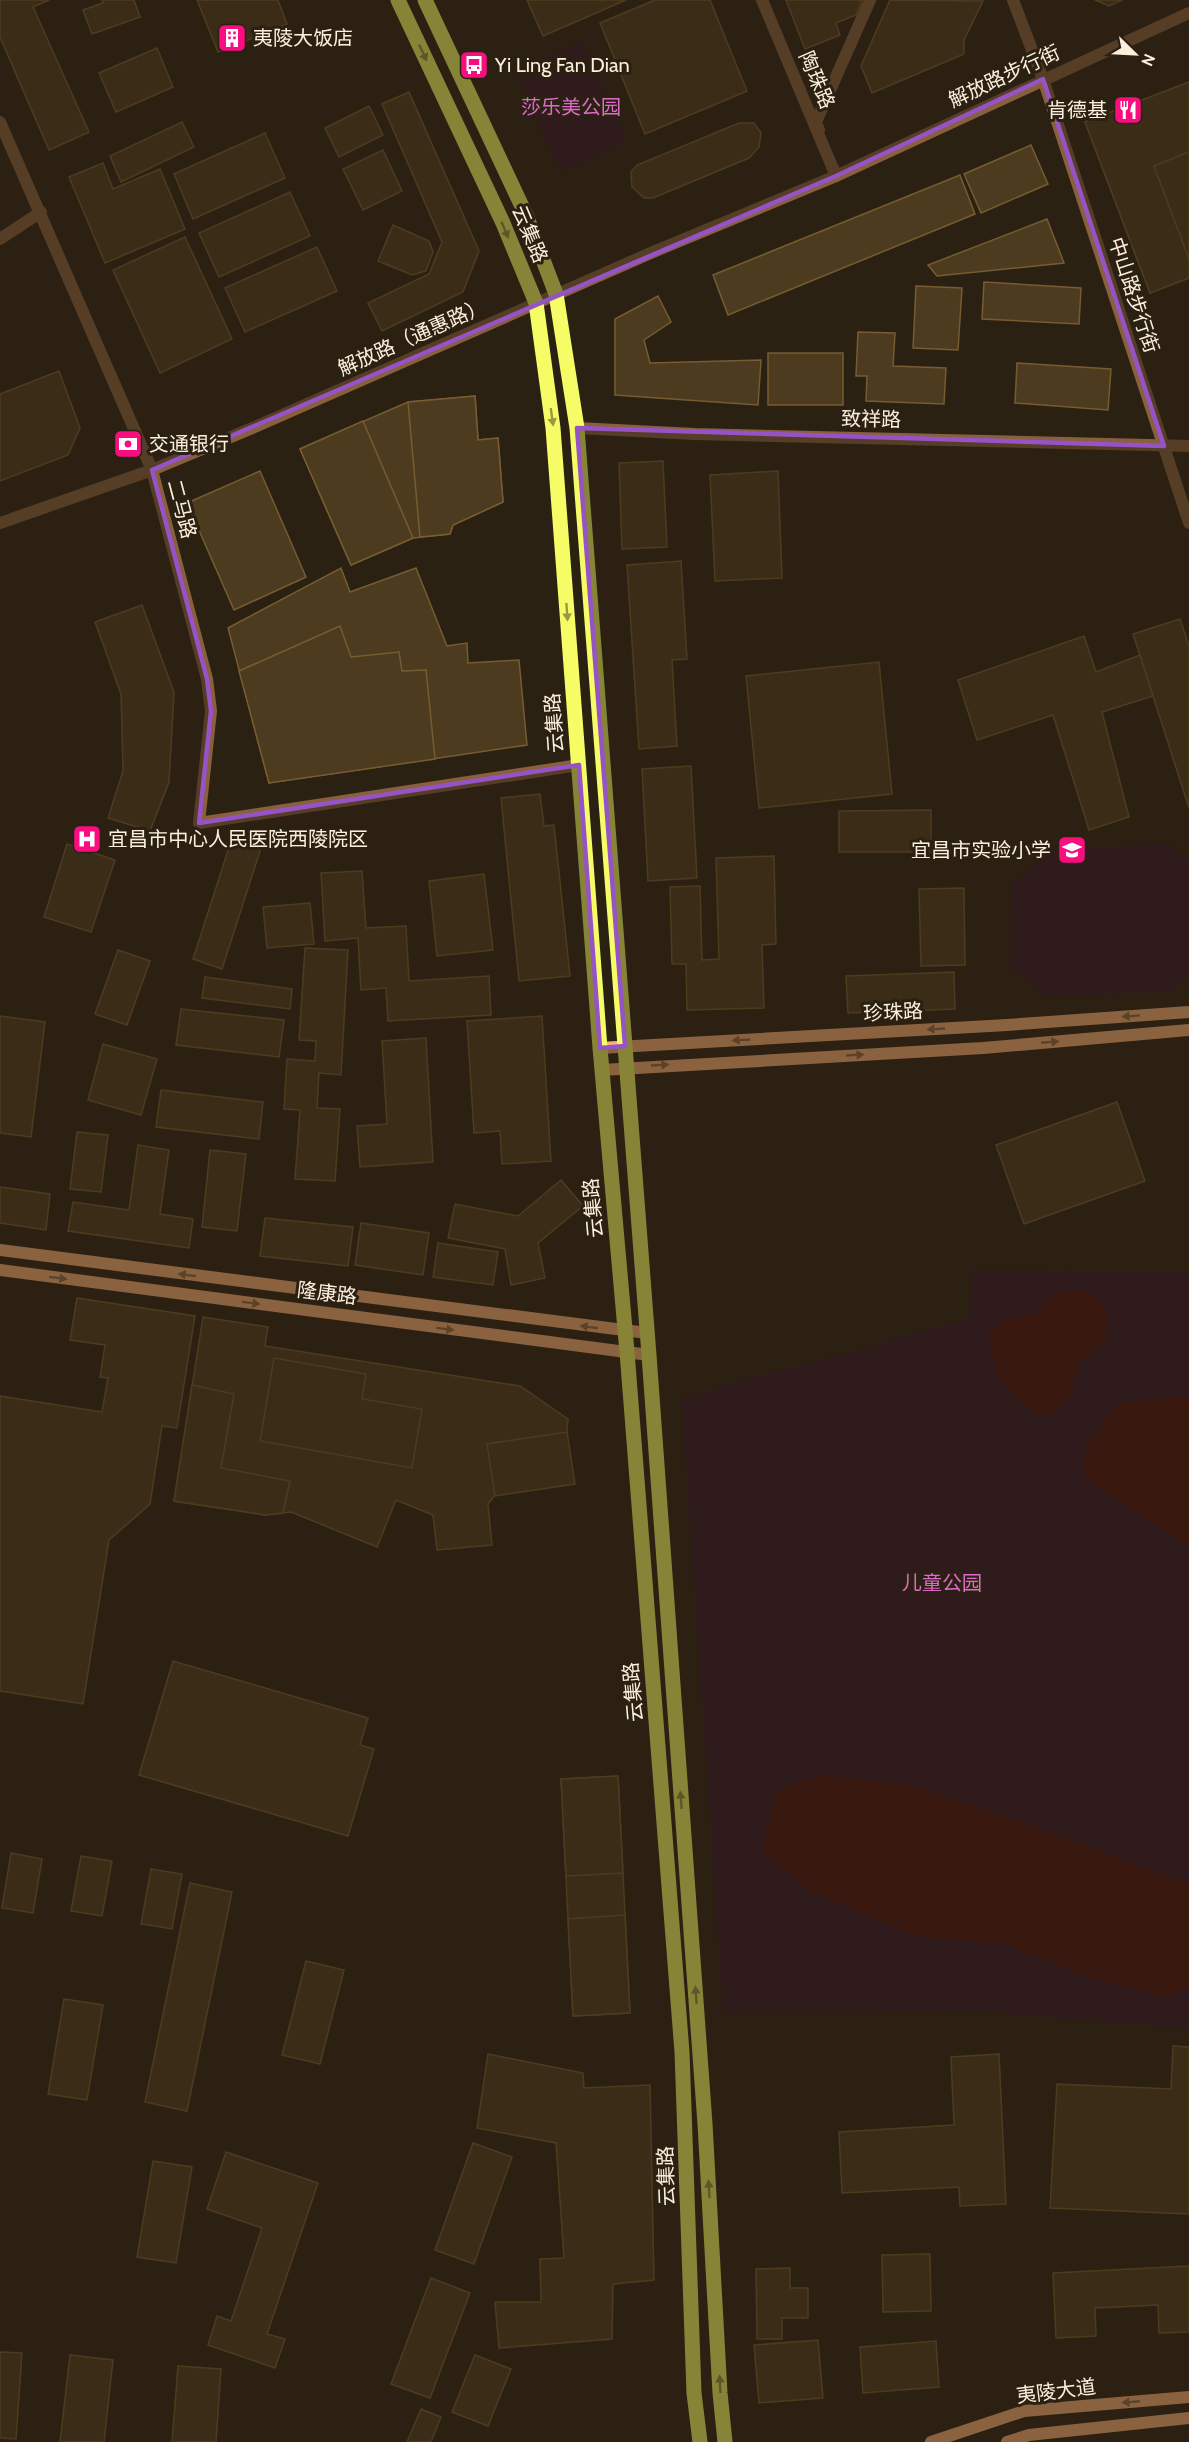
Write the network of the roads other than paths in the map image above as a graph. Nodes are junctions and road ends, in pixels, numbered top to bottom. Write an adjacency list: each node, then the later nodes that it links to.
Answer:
1 (398, 0): 13 (main road, 云集路, one-way to 13)
2 (425, 0): 12 (main road, 云集路)
3 (762, 0): 9 (street, 陶珠路)
4 (870, 0): 9 (street)
5 (1013, 0): 7 (street, 中山路步行街)
6 (1189, 13): 7 (street, 解放路步行街)
7 (1043, 79): 9 (street, 解放路步行街); 15 (street, 中山路步行街)
8 (0, 122): 10 (street, 二马路)
9 (836, 176): 12 (street, 解放路（通惠路）)
10 (41, 212): 11 (street); 17 (street, 二马路)
11 (0, 239)
12 (556, 294): 13 (street, 解放路（通惠路）); 14 (main road, 云集路)
13 (536, 303): 17 (street, 解放路（通惠路）); 20 (main road, 云集路, one-way to 20)
14 (577, 428): 15 (street, 致祥路); 23 (main road, 云集路)
15 (1164, 446): 16 (street, 致祥路); 19 (street, 中山路步行街)
16 (1189, 446)
17 (152, 470): 18 (street, 解放路（通惠路）); 20 (street, 二马路)
18 (0, 523)
19 (1189, 523)
20 (579, 765): 24 (main road, 云集路)
21 (1189, 1012): 23 (main road, 珍珠路, one-way to 23)
22 (1189, 1030): 25 (main road, 珍珠路, one-way to 22)
23 (625, 1046): 24 (main road, 珍珠路); 25 (main road, 云集路)
24 (600, 1048): 26 (main road, 云集路)
25 (626, 1067): 26 (main road, 珍珠路); 30 (main road, 云集路)
26 (602, 1070): 29 (main road, 云集路)
27 (0, 1250): 29 (main road, 隆康路, one-way to 27)
28 (0, 1270): 31 (main road, 隆康路, one-way to 31)
29 (625, 1331): 30 (main road, 隆康路); 31 (main road, 云集路)
30 (647, 1333): 32 (main road, 云集路)
31 (627, 1352): 32 (main road, 隆康路); 35 (main road, 云集路)
32 (649, 1354): 36 (main road, 云集路, one-way to 32)
33 (1189, 2397): 37 (main road, 夷陵大道, one-way to 37)
34 (1189, 2418): 38 (main road, 夷陵大道)
35 (700, 2442)
36 (725, 2442)
37 (931, 2442)
38 (1007, 2442)

